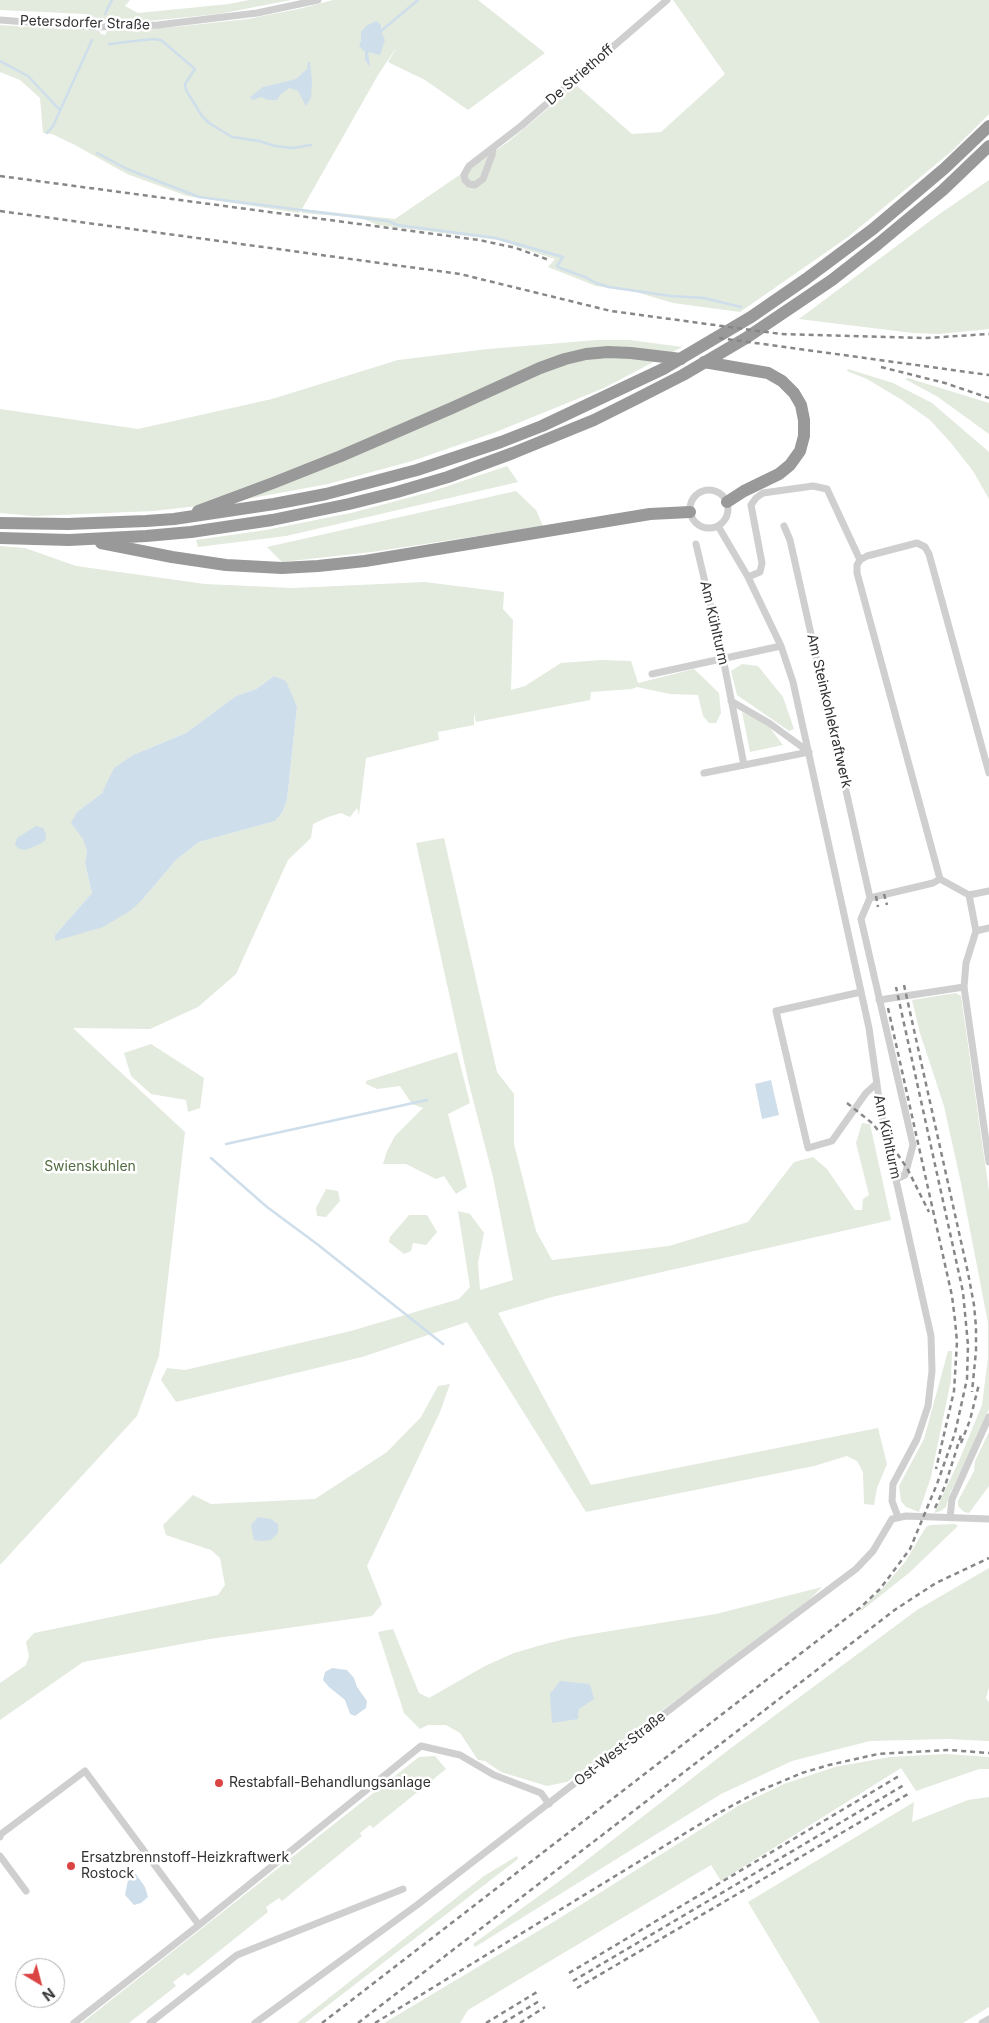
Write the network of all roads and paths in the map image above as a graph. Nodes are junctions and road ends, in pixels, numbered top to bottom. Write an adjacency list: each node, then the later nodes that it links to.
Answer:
1 (318, 0): 3 (street, Petersdorfer Straße)
2 (667, 0): 5 (street, De Striethoff)
3 (0, 20)
4 (989, 126): 9 (highway)
5 (493, 148): 5 (street, De Striethoff)
6 (987, 149): 14 (highway)
7 (727, 502): 8 (street); 9 (highway); 11 (street)
8 (690, 512): 11 (street); 14 (highway)
9 (174, 519): 10 (highway)
10 (0, 523)
11 (718, 526): 17 (street, Am Kühlturm)
12 (784, 526): 29 (street, Am Steinkohlekraftwerk)
13 (0, 538): 14 (highway)
14 (86, 539)
15 (696, 544): 19 (street, Am Kühlturm)
16 (860, 560): 17 (street); 25 (street); 26 (street)
17 (748, 577): 18 (street, Am Kühlturm)
18 (781, 646): 19 (street); 22 (street, Am Kühlturm)
19 (723, 658): 20 (street); 21 (street, Am Kühlturm)
20 (652, 674)
21 (731, 701): 22 (street); 23 (street, Am Kühlturm)
22 (809, 752): 23 (street); 33 (street, Am Kühlturm)
23 (744, 765): 24 (street)
24 (704, 773)
25 (989, 773)
26 (940, 879): 28 (street); 29 (street)
27 (989, 891): 28 (street)
28 (969, 895): 31 (street)
29 (870, 898): 34 (street)
30 (989, 928): 31 (street)
31 (976, 931): 32 (street)
32 (964, 987): 34 (street); 36 (street)
33 (862, 992): 35 (street, Am Kühlturm); 35 (street)
34 (879, 1000): 37 (street)
35 (876, 1084): 37 (street, Am Kühlturm)
36 (989, 1162)
37 (896, 1179): 39 (street, Am Kühlturm)
38 (989, 1417): 40 (street)
39 (898, 1516): 40 (street); 42 (street, Ost-West-Straße)
40 (950, 1518): 41 (street)
41 (989, 1519)
42 (549, 1804): 47 (street); 51 (street, Ost-West-Straße)
43 (0, 1837): 47 (street)
44 (0, 1856): 46 (street)
45 (403, 1889): 50 (street)
46 (26, 1891)
47 (199, 1926): 49 (street)
48 (989, 2019): 52 (street)
49 (74, 2023)
50 (150, 2023)
51 (255, 2023)
52 (982, 2023)

